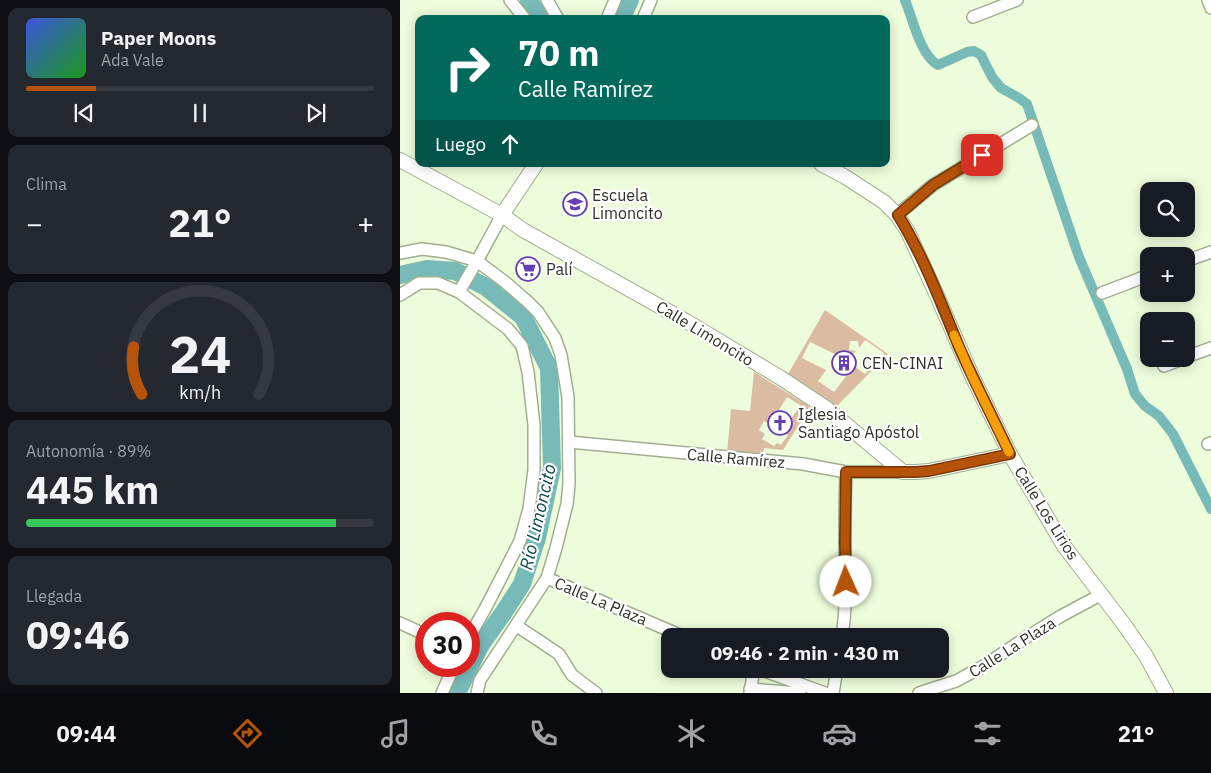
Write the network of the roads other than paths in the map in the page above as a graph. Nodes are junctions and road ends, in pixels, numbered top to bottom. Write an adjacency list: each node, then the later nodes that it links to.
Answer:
1 (510, 0): 8 (street)
2 (547, 0): 9 (street)
3 (615, 0): 10 (street)
4 (650, 0): 11 (street)
5 (1017, 0): 12 (street)
6 (1208, 0): 7 (street)
7 (1211, 8)
8 (522, 15)
9 (556, 15)
10 (609, 15)
11 (644, 15)
12 (973, 17)
13 (1032, 126): 18 (street)
14 (400, 160): 17 (street, Calle Limoncito)
15 (534, 167): 17 (street)
16 (827, 167): 18 (street, Calle Los Lirios)
17 (502, 215): 22 (street); 32 (street, Calle Limoncito)
18 (898, 215): 30 (street, Calle Los Lirios)
19 (1211, 252): 21 (street)
20 (400, 253): 22 (street)
21 (1195, 258)
22 (474, 265): 24 (street); 29 (street)
23 (1140, 278): 25 (street)
24 (460, 290): 26 (street); 35 (street)
25 (1102, 293)
26 (400, 295)
27 (1211, 348): 28 (street)
28 (1195, 354)
29 (569, 442): 31 (street, Calle Ramírez); 33 (street)
30 (1010, 454): 32 (street); 34 (street, Calle Los Lirios)
31 (846, 472): 32 (street, Calle Ramírez); 39 (street)
32 (903, 472)
33 (547, 578): 37 (street); 38 (street, Calle La Plaza)
34 (1102, 594): 52 (street, Calle La Plaza); 53 (street, Calle Los Lirios)
35 (480, 618)
36 (400, 623): 40 (street)
37 (517, 626): 47 (street); 48 (street)
38 (663, 628)
39 (843, 628)
40 (415, 630)
41 (449, 677): 46 (street)
42 (752, 678): 45 (street)
43 (784, 678): 50 (street)
44 (835, 678): 51 (street)
45 (750, 691): 49 (street)
46 (442, 693)
47 (477, 693)
48 (596, 693)
49 (800, 693)
50 (825, 693)
51 (832, 693)
52 (919, 693)
53 (1166, 693)

